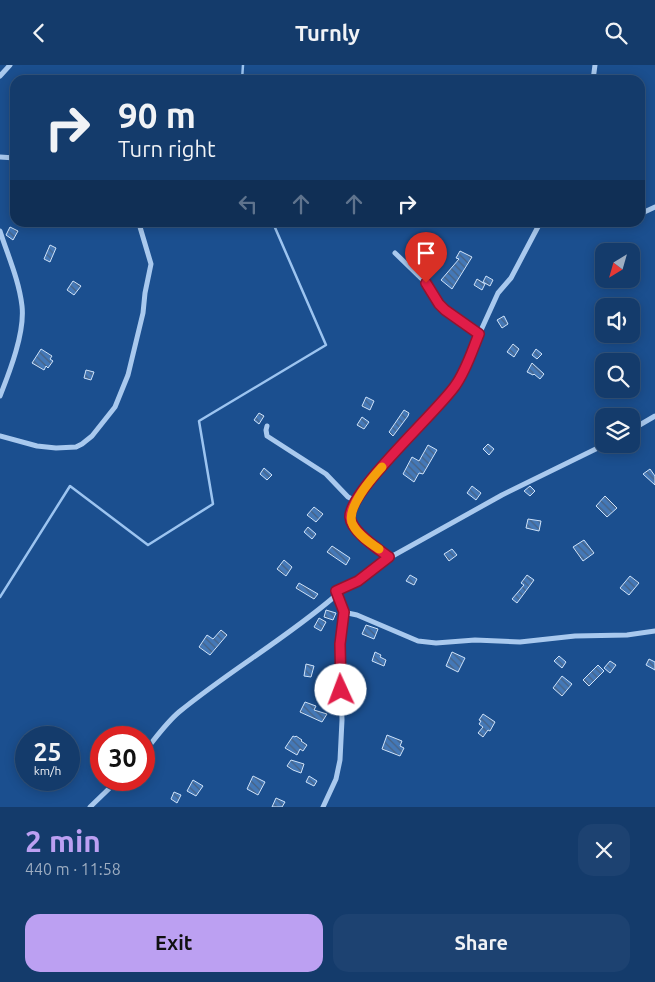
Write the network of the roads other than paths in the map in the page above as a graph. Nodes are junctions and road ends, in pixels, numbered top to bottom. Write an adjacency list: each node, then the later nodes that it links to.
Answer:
1 (10, 65): 2 (street)
2 (0, 76)
3 (140, 227): 12 (street)
4 (538, 227): 7 (street)
5 (0, 231): 8 (street)
6 (395, 253): 7 (street)
7 (479, 334): 14 (street)
8 (0, 396)
9 (655, 416): 10 (street)
10 (640, 425)
11 (268, 426): 14 (street)
12 (0, 436)
13 (595, 449): 15 (street)
14 (356, 501): 15 (street)
15 (389, 557): 16 (street)
16 (336, 591): 17 (street); 19 (street)
17 (344, 612): 18 (street); 22 (street)
18 (655, 631)
19 (155, 739)
20 (107, 791): 21 (street)
21 (90, 807)
22 (323, 807)

